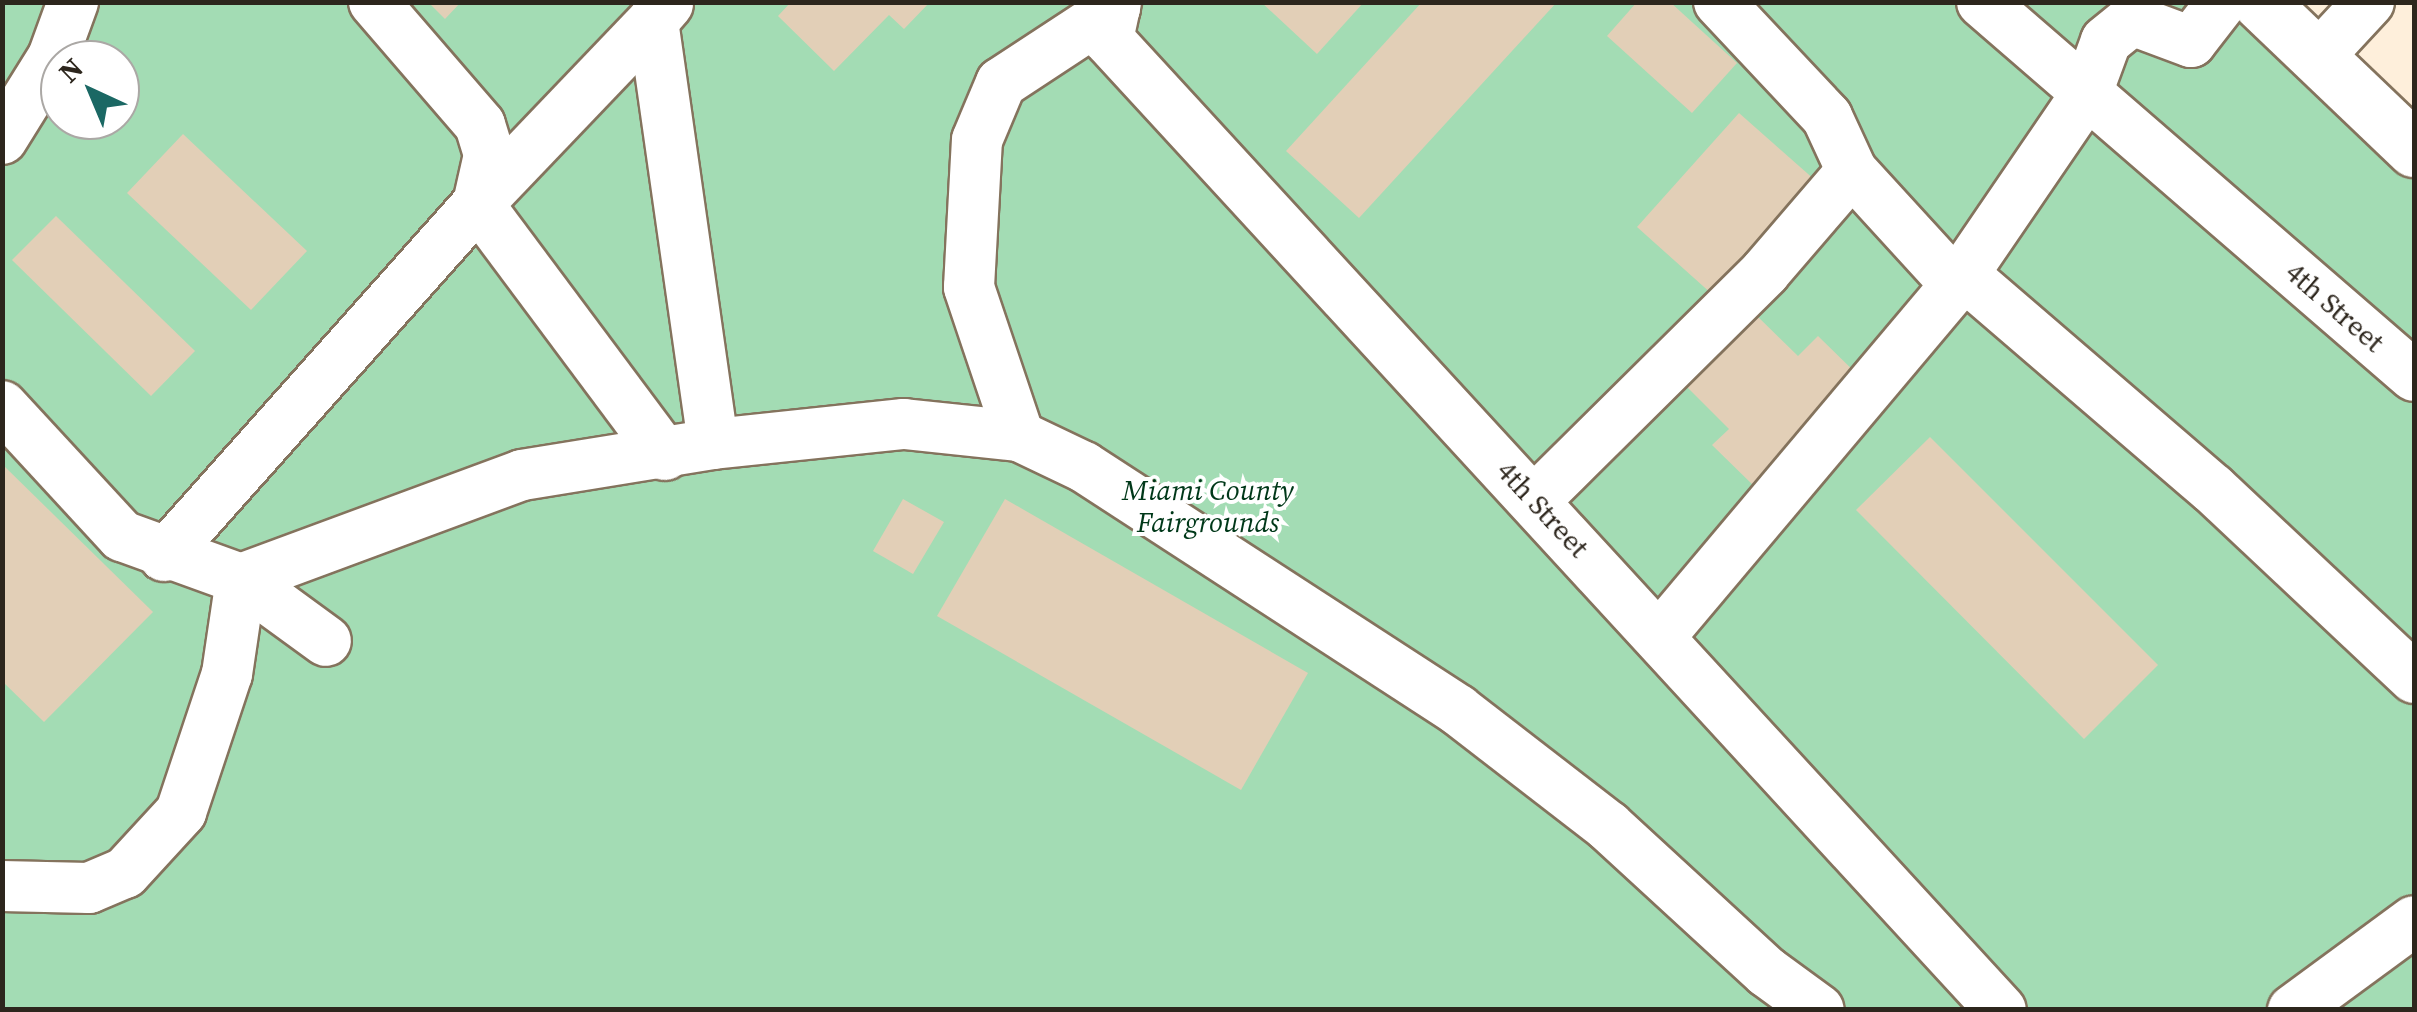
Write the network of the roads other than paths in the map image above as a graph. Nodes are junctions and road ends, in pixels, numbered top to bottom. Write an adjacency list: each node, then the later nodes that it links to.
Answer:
1 (73, 2): 12 (lane)
2 (374, 2): 15 (lane)
3 (1719, 2): 14 (lane)
4 (1982, 2): 11 (lane, 4th Street)
5 (2222, 2): 11 (lane)
6 (2260, 2): 10 (main road)
7 (2369, 2): 10 (lane)
8 (1113, 4): 19 (lane); 22 (lane, 4th Street)
9 (661, 12): 15 (lane); 20 (lane)
10 (2318, 58): 13 (main road)
11 (2087, 93): 16 (lane); 17 (lane, 4th Street)
12 (2, 139)
13 (2414, 149)
14 (1852, 171): 16 (lane); 22 (lane)
15 (478, 204): 21 (lane); 23 (lane)
16 (1960, 280): 25 (lane); 27 (lane)
17 (2414, 376)
18 (2, 406): 23 (lane)
19 (1019, 436): 20 (lane); 30 (lane)
20 (713, 444): 21 (lane)
21 (665, 455): 24 (lane)
22 (1535, 500): 25 (lane, 4th Street)
23 (164, 556): 24 (lane)
24 (241, 579): 26 (lane); 28 (lane)
25 (1660, 635): 31 (lane, 4th Street)
26 (326, 641)
27 (2414, 678)
28 (2, 886)
29 (2414, 921): 32 (lane)
30 (1818, 1010)
31 (2001, 1010)
32 (2293, 1010)

